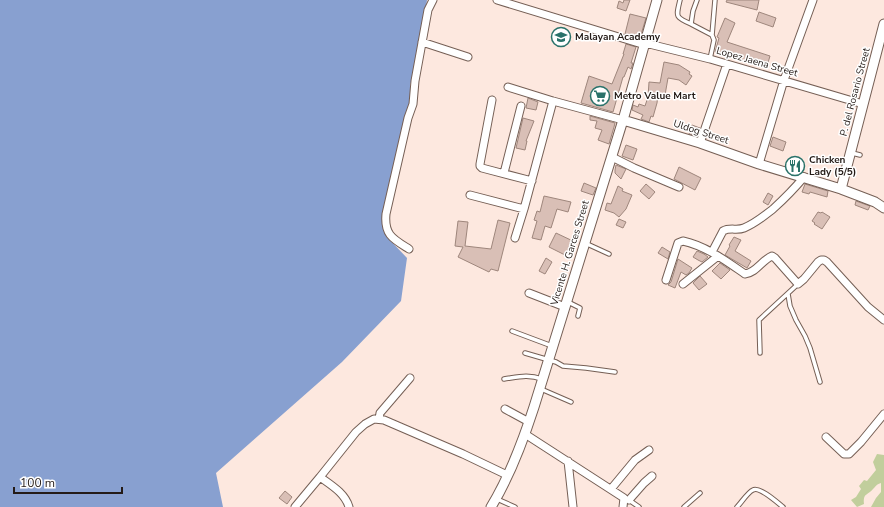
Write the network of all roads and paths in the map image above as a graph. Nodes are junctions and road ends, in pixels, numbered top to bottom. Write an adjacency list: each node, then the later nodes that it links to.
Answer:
1 (433, 0): 11 (street)
2 (496, 0): 12 (street, Lopez Jaena Street)
3 (658, 0): 12 (street, Vicente H. Garces Street)
4 (680, 0): 8 (lane)
5 (697, 0): 8 (lane)
6 (715, 0): 10 (lane)
7 (813, 0): 16 (street)
8 (691, 24): 10 (lane)
9 (884, 24): 20 (street, P. del Rosario Street)
10 (712, 35): 14 (lane)
11 (422, 42): 13 (street); 38 (street)
12 (645, 44): 14 (street, Lopez Jaena Street); 22 (street, Vicente H. Garces Street)
13 (468, 57)
14 (710, 59): 15 (street, Lopez Jaena Street)
15 (728, 64): 16 (street, Lopez Jaena Street); 23 (street)
16 (784, 80): 20 (street, Lopez Jaena Street); 27 (street)
17 (508, 87): 19 (street, Uldog Street)
18 (492, 100): 28 (street)
19 (553, 101): 22 (street, Uldog Street); 30 (street)
20 (863, 104): 24 (street, P. del Rosario Street)
21 (521, 106): 28 (street)
22 (623, 120): 23 (street, Uldog Street); 26 (street, Vicente H. Garces Street)
23 (700, 143): 27 (street, Uldog Street)
24 (850, 153): 25 (lane); 32 (street, P. del Rosario Street)
25 (860, 156)
26 (612, 157): 31 (street); 37 (street, Vicente H. Garces Street)
27 (759, 164): 29 (street, Uldog Street)
28 (504, 173): 30 (street)
29 (804, 177): 32 (street, Uldog Street); 40 (street)
30 (532, 181): 34 (street)
31 (679, 187)
32 (841, 188): 35 (street, Uldog Street)
33 (470, 195): 34 (street)
34 (524, 208): 36 (street)
35 (884, 208)
36 (515, 238)
37 (585, 243): 39 (lane); 46 (street, Vicente H. Garces Street)
38 (409, 249)
39 (609, 254)
40 (715, 254): 41 (street); 42 (street); 43 (street)
41 (666, 280)
42 (683, 284)
43 (798, 284): 45 (lane); 48 (street)
44 (529, 293): 46 (street)
45 (788, 294): 52 (lane); 57 (lane)
46 (566, 304): 47 (lane); 50 (street, Vicente H. Garces Street)
47 (578, 316)
48 (884, 320)
49 (512, 331): 50 (lane)
50 (553, 346): 53 (street, Vicente H. Garces Street)
51 (525, 353): 53 (lane)
52 (760, 353)
53 (549, 360): 54 (lane); 58 (street, Vicente H. Garces Street)
54 (615, 372)
55 (410, 378): 62 (street)
56 (504, 379): 58 (lane)
57 (820, 382)
58 (541, 384): 59 (lane); 63 (street, Vicente H. Garces Street)
59 (571, 402)
60 (505, 409): 63 (street)
61 (884, 414): 65 (street)
62 (379, 419): 68 (street); 70 (street)
63 (529, 422): 64 (street, Vicente H. Garces Street)
64 (525, 434): 67 (street); 68 (street, Vicente H. Garces Street)
65 (826, 437)
66 (649, 450): 71 (street)
67 (568, 461): 71 (street); 78 (street)
68 (507, 475): 74 (street, Vicente H. Garces Street)
69 (652, 476): 73 (street)
70 (320, 477): 75 (street); 76 (street)
71 (611, 489): 73 (street)
72 (700, 493): 81 (lane)
73 (627, 499): 79 (street); 80 (lane)
74 (494, 503): 77 (lane)
75 (295, 507)
76 (349, 507)
77 (515, 507)
78 (572, 507)
79 (623, 507)
80 (639, 507)
81 (684, 507)
82 (737, 507): 83 (lane)
83 (784, 507)

